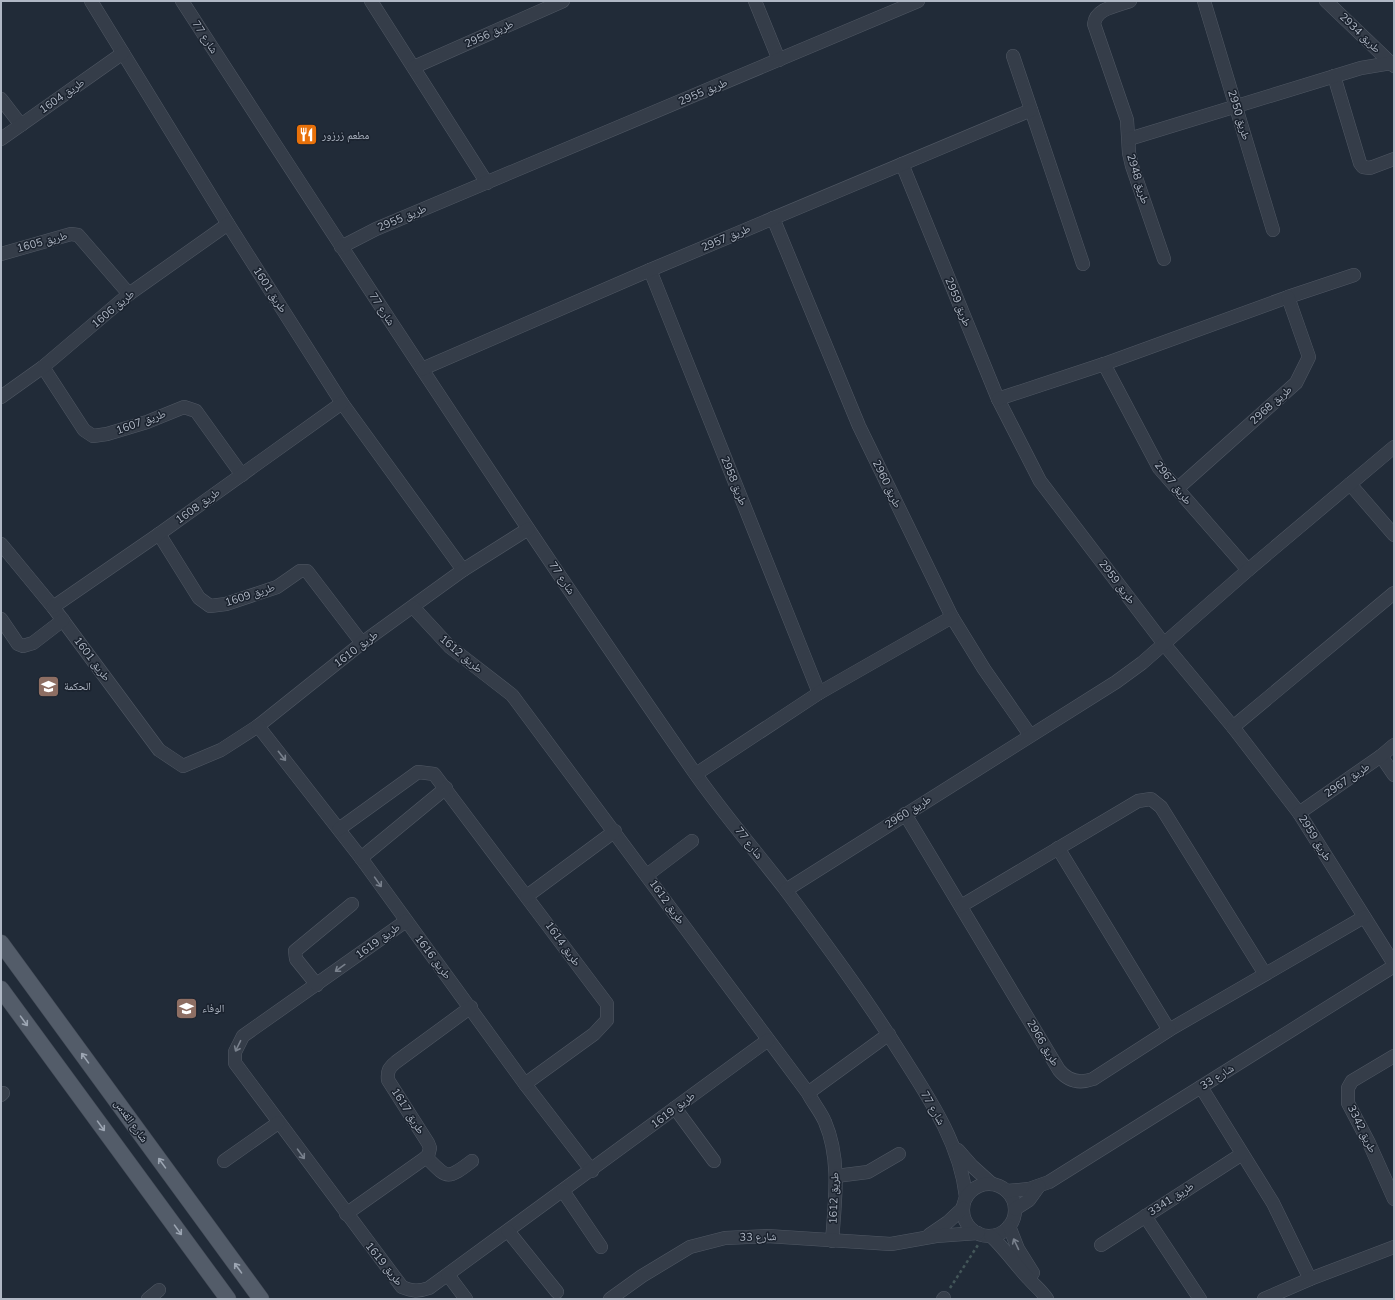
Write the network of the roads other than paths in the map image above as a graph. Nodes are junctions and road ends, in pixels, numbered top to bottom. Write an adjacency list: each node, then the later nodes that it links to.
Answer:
1 (91, 1): 10 (street, طريق 1601)
2 (182, 1): 28 (street, شارع 77)
3 (370, 1): 14 (street)
4 (563, 1): 14 (street, طريق 2956)
5 (755, 1): 12 (street)
6 (918, 1): 12 (street, طريق 2955)
7 (1130, 1): 21 (street, طريق 2948)
8 (1204, 1): 17 (street, طريق 2950)
9 (1326, 1): 13 (street, طريق 2934)
10 (123, 53): 19 (street, طريق 1604); 26 (street, طريق 1601)
11 (1014, 56): 18 (street)
12 (779, 60): 24 (street, طريق 2955)
13 (1393, 64): 15 (street)
14 (414, 67): 24 (street)
15 (1334, 76): 17 (street); 22 (street)
16 (1, 99): 19 (street)
17 (1236, 106): 21 (street); 27 (street, طريق 2950)
18 (1031, 110): 23 (street, طريق 2957); 31 (street)
19 (21, 125): 20 (street, طريق 1604)
20 (1, 139)
21 (1129, 139): 30 (street, طريق 2948)
22 (1394, 159)
23 (902, 164): 25 (street, طريق 2957); 40 (street, طريق 2959)
24 (487, 182): 28 (street, طريق 2955)
25 (773, 218): 32 (street, طريق 2957); 55 (street, طريق 2960)
26 (228, 224): 34 (street, طريق 1606); 41 (street, طريق 1601)
27 (1273, 230)
28 (341, 247): 38 (street, شارع 77)
29 (1, 254): 34 (street, طريق 1605)
30 (1164, 259)
31 (1083, 264)
32 (650, 270): 38 (street, طريق 2957); 60 (street, طريق 2958)
33 (1354, 275): 35 (street)
34 (129, 294): 37 (street, طريق 1606)
35 (1288, 297): 36 (street); 45 (street, طريق 2968)
36 (1104, 364): 40 (street); 45 (street, طريق 2967)
37 (43, 367): 39 (street, طريق 1606); 43 (street, طريق 1607)
38 (422, 369): 46 (street, شارع 77)
39 (1, 397)
40 (998, 398): 59 (street, طريق 2959)
41 (342, 403): 43 (street, طريق 1608); 50 (street, طريق 1601)
42 (1394, 447): 44 (street)
43 (242, 474): 47 (street, طريق 1608)
44 (1350, 484): 48 (street); 51 (street)
45 (1176, 489): 51 (street, طريق 2967)
46 (528, 529): 50 (street, طريق 1610); 67 (street, شارع 77)
47 (159, 534): 53 (street, طريق 1608); 58 (street, طريق 1609)
48 (1394, 536)
49 (2, 548): 53 (street, طريق 1601)
50 (463, 570): 54 (street, طريق 1610)
51 (1248, 570): 59 (street)
52 (1394, 593): 62 (street)
53 (53, 607): 57 (street, طريق 1601)
54 (413, 607): 58 (street, طريق 1610); 73 (street, طريق 1612)
55 (952, 617): 60 (street); 63 (street, طريق 2960)
56 (1, 619): 57 (street)
57 (63, 620): 66 (street, طريق 1601)
58 (362, 643): 61 (street, طريق 1610)
59 (1164, 644): 62 (street, طريق 2959); 63 (street, طريق 2960)
60 (819, 693): 67 (street)
61 (258, 726): 66 (street, طريق 1610); 72 (street, طريق 1616, one-way to 72)
62 (1233, 727): 70 (street, طريق 2959)
63 (1030, 735): 71 (street, طريق 2960)
64 (1394, 745): 65 (street, طريق 2967)
65 (1381, 756): 68 (street); 70 (street, طريق 2967)
66 (183, 766)
67 (696, 774): 78 (street, شارع 77)
68 (1394, 775)
69 (446, 788): 72 (street, طريق 1614); 76 (street); 79 (street, طريق 1614)
70 (1299, 812): 82 (street, طريق 2959)
71 (904, 814): 78 (street, طريق 2960); 81 (street, طريق 2966)
72 (339, 829): 76 (street, طريق 1616)
73 (615, 831): 77 (street, طريق 1612); 79 (street)
74 (692, 841): 77 (street)
75 (1058, 848): 81 (street); 86 (street); 90 (street)
76 (361, 858): 83 (street, طريق 1616, one-way to 83)
77 (647, 875): 92 (street, طريق 1612)
78 (786, 890): 91 (street, شارع 77)
79 (527, 896): 94 (street, طريق 1614)
80 (352, 904): 87 (street)
81 (961, 906): 90 (street, طريق 2966)
82 (1364, 917): 85 (street, طريق 2959); 86 (street, طريق 2966)
83 (406, 921): 87 (street, طريق 1619, one-way to 87); 89 (street, طريق 1616)
84 (1, 943): 132 (main road, شارع القدس, one-way to 84)
85 (1394, 965): 95 (street, شارع 33)
86 (1266, 974): 90 (street, طريق 2966)
87 (317, 985): 98 (street, طريق 1619, one-way to 98)
88 (1, 989): 131 (main road, one-way to 131)
89 (471, 1007): 94 (street, طريق 1616); 102 (street, طريق 1617)
90 (1169, 1030)
91 (889, 1034): 96 (street); 99 (street, شارع 77)
92 (768, 1040): 96 (street, طريق 1612); 97 (street, طريق 1619)
93 (1394, 1056): 112 (street, طريق 3342)
94 (526, 1084): 106 (street, طريق 1616)
95 (1201, 1088): 101 (street); 109 (street, شارع 33)
96 (808, 1093): 107 (street, طريق 1612)
97 (675, 1108): 105 (street); 106 (street, طريق 1619)
98 (278, 1123): 103 (street); 115 (street, طريق 1619, one-way to 115)
99 (954, 1146): 108 (street, شارع 77); 113 (street, شارع 77)
100 (899, 1154): 107 (street)
101 (1242, 1154): 116 (street, طريق 3341); 126 (street)
102 (426, 1157): 104 (street); 115 (street)
103 (224, 1161)
104 (472, 1161)
105 (714, 1162)
106 (592, 1171): 110 (street, طريق 1619)
107 (836, 1176): 121 (street, طريق 1612)
108 (992, 1184): 111 (street); 113 (street)
109 (1039, 1186): 111 (street, شارع 33); 114 (street, شارع 33)
110 (563, 1191): 118 (street, طريق 1619); 123 (street)
111 (1007, 1191): 114 (street)
112 (1394, 1199)
113 (964, 1202): 119 (street); 120 (street, شارع 33)
114 (1015, 1210): 117 (street)
115 (346, 1214): 125 (street, طريق 1619)
116 (1145, 1216): 122 (street, طريق 3341); 136 (street)
117 (1009, 1226): 119 (street); 127 (street, one-way to 117)
118 (508, 1231): 125 (street, طريق 1619); 129 (street)
119 (984, 1235): 120 (street, شارع 33); 127 (street)
120 (922, 1238): 121 (street, شارع 33)
121 (832, 1241): 134 (street, شارع 33)
122 (1101, 1245)
123 (602, 1247)
124 (1394, 1247): 126 (street)
125 (448, 1275): 133 (street)
126 (1310, 1279): 137 (street)
127 (1038, 1286): 135 (street)
128 (159, 1290): 130 (street)
129 (557, 1292)
130 (148, 1299)
131 (228, 1299)
132 (261, 1299)
133 (466, 1299)
134 (610, 1299)
135 (1047, 1299)
136 (1200, 1299)
137 (1264, 1299)

